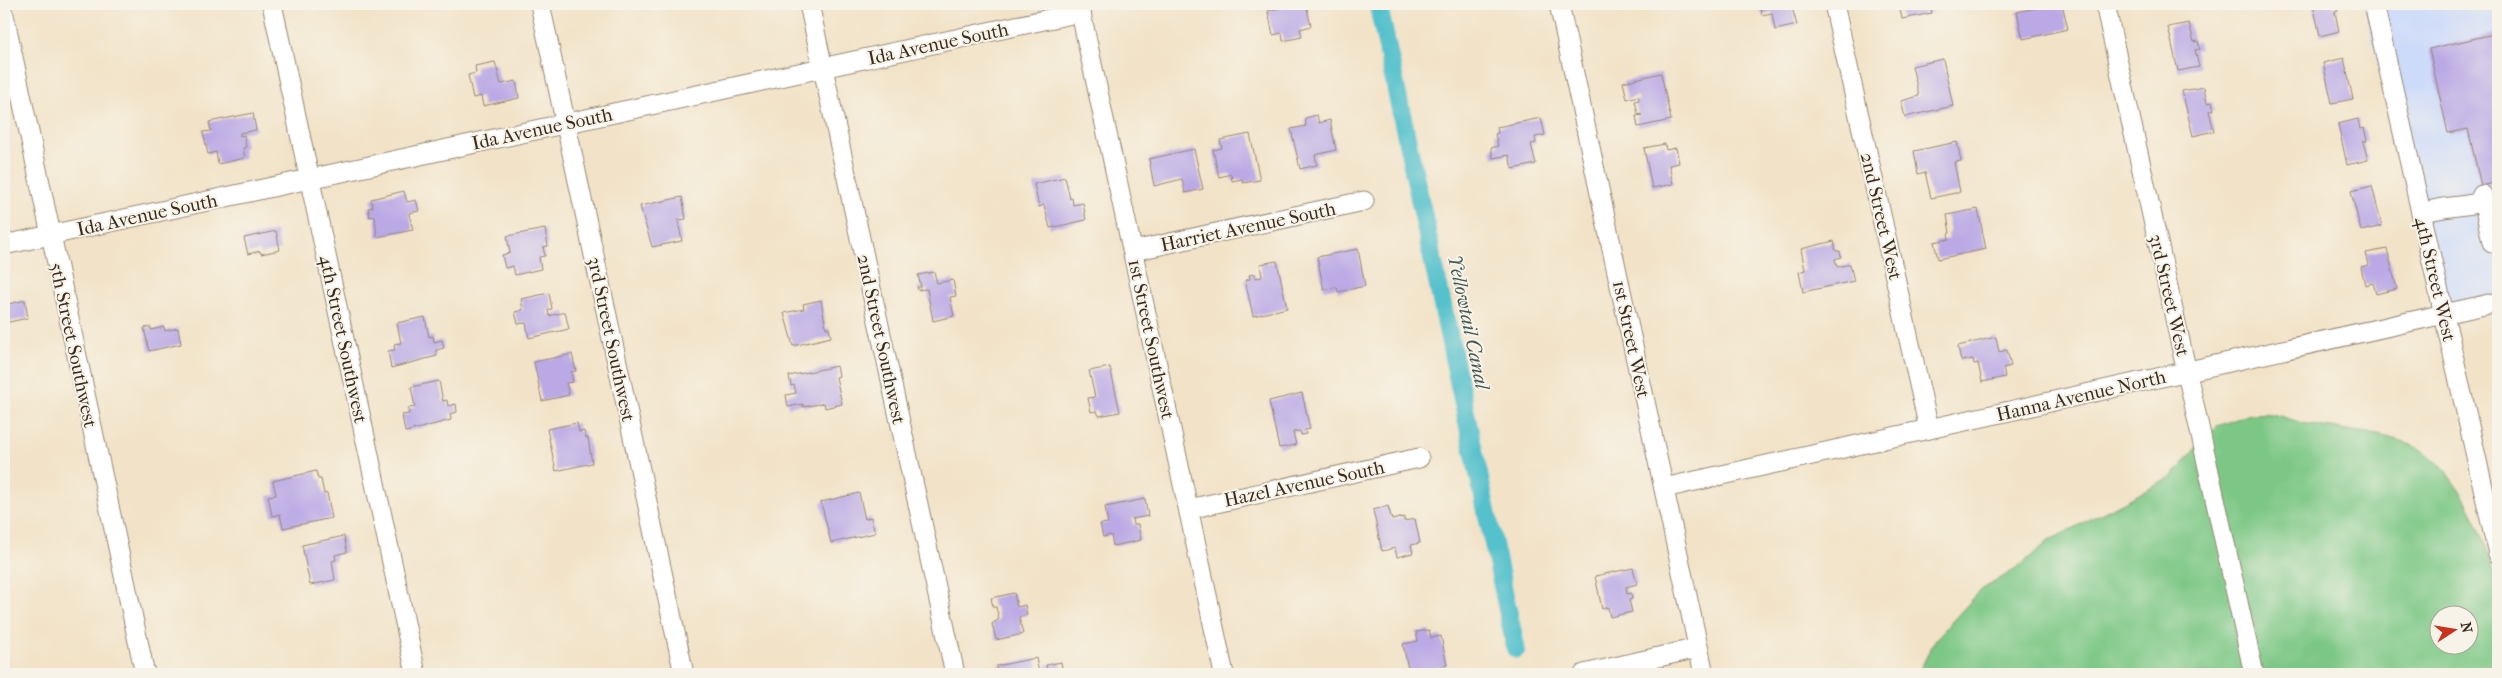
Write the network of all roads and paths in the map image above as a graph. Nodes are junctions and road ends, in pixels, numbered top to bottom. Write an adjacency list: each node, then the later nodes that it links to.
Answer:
1 (272, 4): 12 (street, 4th Street Southwest)
2 (540, 4): 11 (street, 3rd Street Southwest)
3 (809, 4): 10 (street, 2nd Street Southwest)
4 (1559, 4): 25 (street, 1st Street West)
5 (1834, 4): 23 (street, 2nd Street West)
6 (2105, 4): 22 (street, 3rd Street West)
7 (2374, 4): 15 (street, 4th Street West)
8 (1080, 8): 10 (street, Ida Avenue South); 19 (street, 1st Street Southwest)
9 (4, 15): 16 (street, 5th Street Southwest)
10 (823, 68): 11 (street, Ida Avenue South); 33 (street, 2nd Street Southwest)
11 (565, 123): 12 (street, Ida Avenue South); 32 (street, 3rd Street Southwest)
12 (309, 178): 16 (street, Ida Avenue South); 31 (street, 4th Street Southwest)
13 (2490, 193): 15 (street); 17 (street)
14 (1364, 200): 19 (street, Harriet Avenue South)
15 (2421, 213): 21 (street, 4th Street West)
16 (50, 234): 18 (street, Ida Avenue South); 30 (street, 5th Street Southwest)
17 (2498, 242)
18 (4, 244)
19 (1133, 251): 27 (street, 1st Street Southwest)
20 (2498, 302): 21 (street, Hanna Avenue North)
21 (2444, 314): 22 (street, Hanna Avenue North); 26 (street, 4th Street West)
22 (2187, 371): 23 (street, Hanna Avenue North); 37 (street, 3rd Street West)
23 (1929, 429): 25 (street, Hanna Avenue North)
24 (1419, 458): 27 (street, Hazel Avenue South)
25 (1664, 488): 29 (street, 1st Street West)
26 (2491, 493): 28 (street, 4th Street West)
27 (1189, 509): 34 (street, 1st Street Southwest)
28 (2498, 554)
29 (1698, 648): 35 (street); 36 (street, 1st Street West)
30 (145, 674)
31 (416, 674)
32 (684, 674)
33 (955, 674)
34 (1224, 674)
35 (1584, 674)
36 (1704, 674)
37 (2254, 674)

